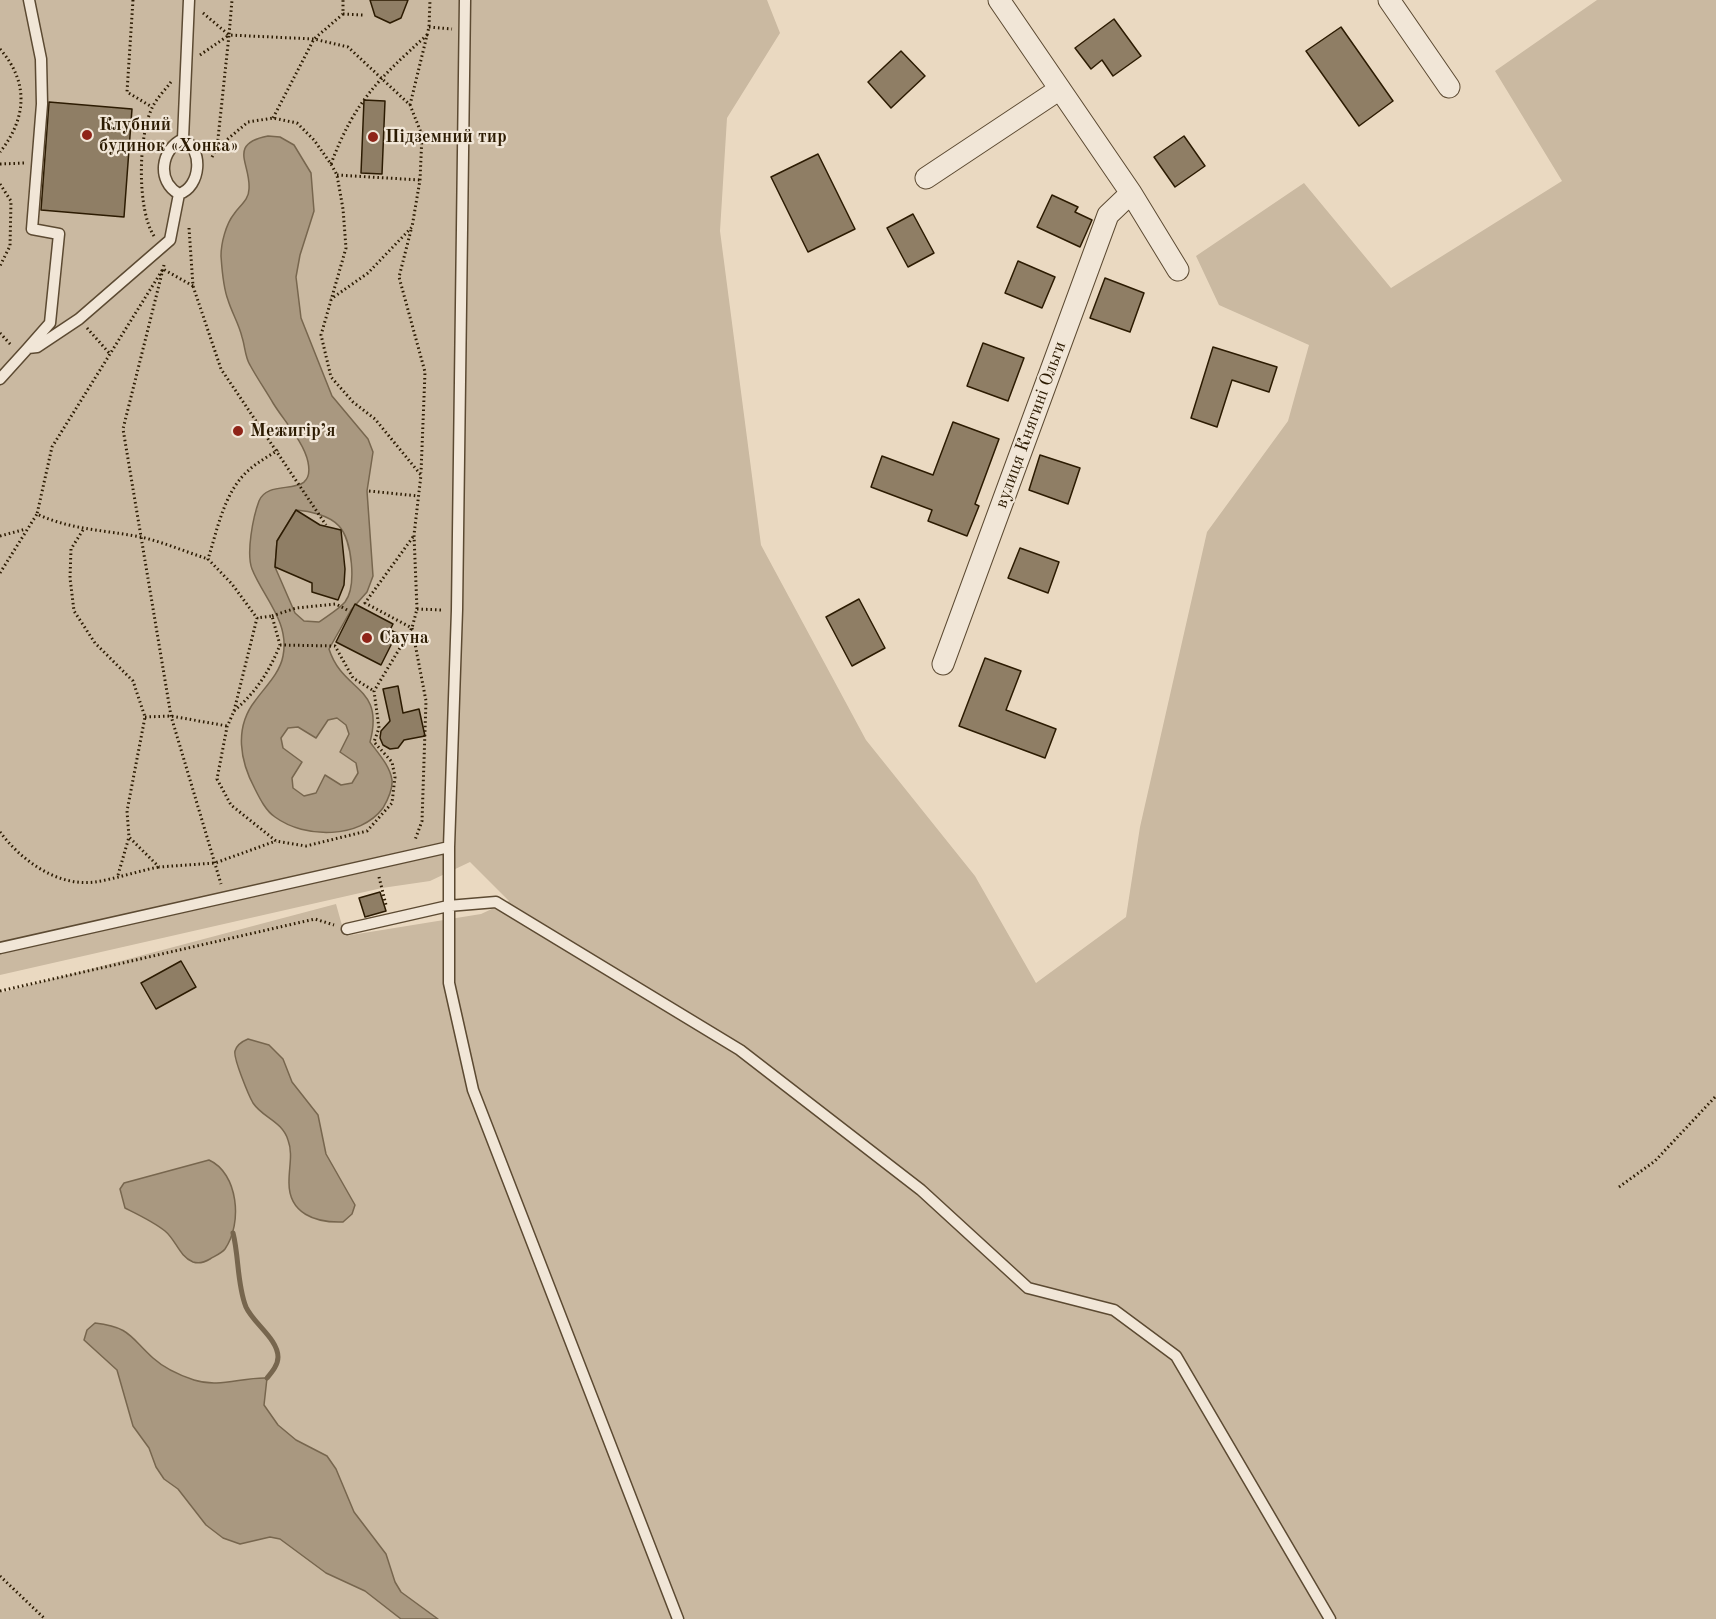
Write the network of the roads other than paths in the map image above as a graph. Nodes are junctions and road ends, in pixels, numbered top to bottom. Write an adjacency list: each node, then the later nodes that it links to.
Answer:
1 (29, 0): 13 (lane)
2 (189, 0): 8 (lane)
3 (465, 0): 16 (lane)
4 (999, 0): 7 (street)
5 (1389, 0): 6 (street)
6 (1449, 87)
7 (1060, 89): 9 (street); 10 (street)
8 (183, 138): 11 (lane); 11 (lane)
9 (926, 178)
10 (1131, 193): 12 (street); 15 (street, вулиця Княгині Ольги)
11 (179, 194): 13 (lane)
12 (1178, 270)
13 (28, 348): 14 (lane)
14 (0, 379)
15 (943, 664)
16 (449, 847): 17 (lane); 19 (lane)
17 (448, 906): 18 (lane); 20 (lane); 21 (lane)
18 (347, 929)
19 (0, 948)
20 (678, 1619)
21 (1330, 1619)

